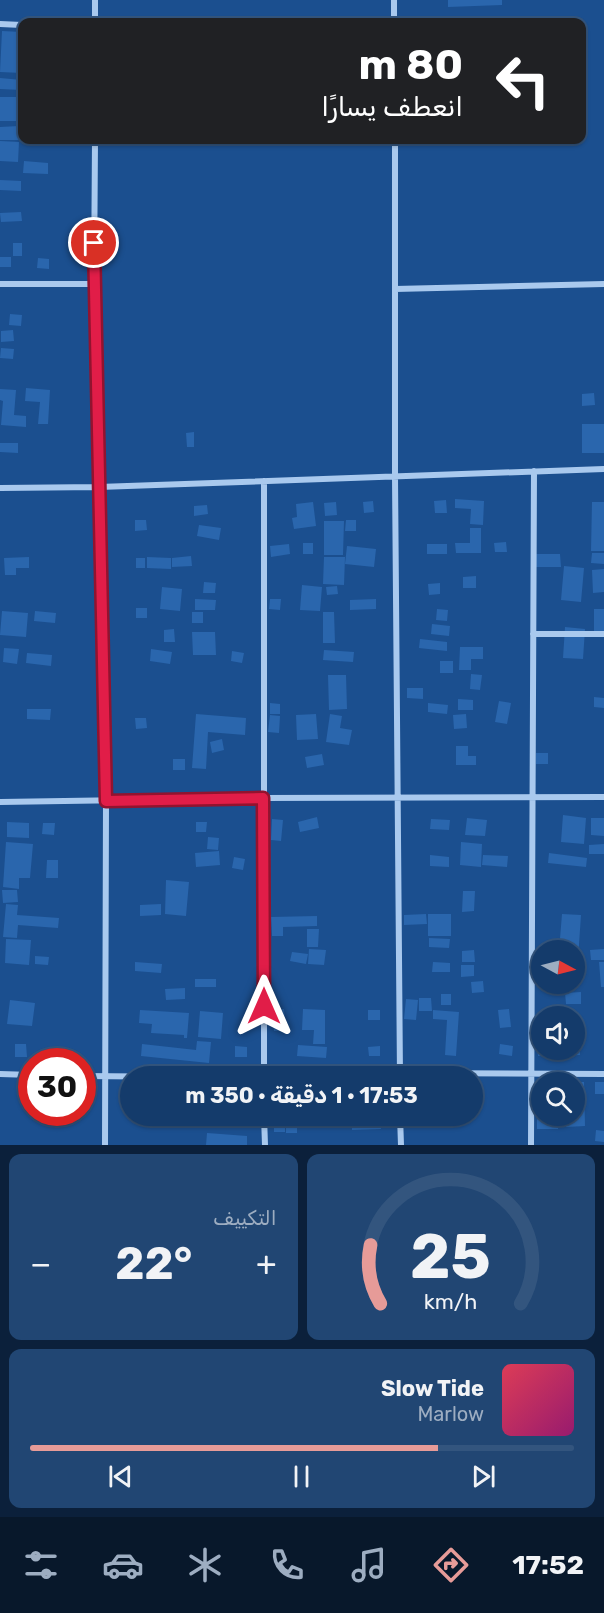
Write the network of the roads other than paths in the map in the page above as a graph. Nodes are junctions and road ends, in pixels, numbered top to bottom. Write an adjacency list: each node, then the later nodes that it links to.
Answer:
1 (95, 0): 3 (street)
2 (394, 0): 4 (street)
3 (95, 18)
4 (394, 18)
5 (0, 24): 6 (street)
6 (18, 25)
7 (95, 144): 10 (street)
8 (394, 144): 12 (street)
9 (0, 284): 10 (street)
10 (94, 284): 18 (street)
11 (604, 284): 12 (street)
12 (395, 289): 15 (street)
13 (604, 469): 14 (street)
14 (534, 471): 15 (street); 19 (street)
15 (395, 477): 16 (street); 24 (street)
16 (264, 481): 18 (street); 23 (street)
17 (0, 488): 18 (street)
18 (99, 488): 25 (street)
19 (533, 634): 20 (street); 21 (street)
20 (604, 634)
21 (532, 796): 22 (street); 24 (street); 31 (street)
22 (604, 797)
23 (263, 798): 24 (street); 25 (street); 27 (street)
24 (397, 798): 28 (street)
25 (106, 801): 26 (street); 35 (street)
26 (0, 802)
27 (264, 1066)
28 (400, 1066)
29 (0, 1074): 33 (street)
30 (483, 1074): 31 (street)
31 (530, 1074): 32 (street); 42 (street)
32 (604, 1074)
33 (18, 1075)
34 (96, 1076): 35 (street)
35 (105, 1076): 36 (street); 39 (street)
36 (120, 1076)
37 (264, 1126): 40 (street)
38 (400, 1126): 41 (street)
39 (105, 1145)
40 (265, 1145)
41 (401, 1145)
42 (531, 1145)

